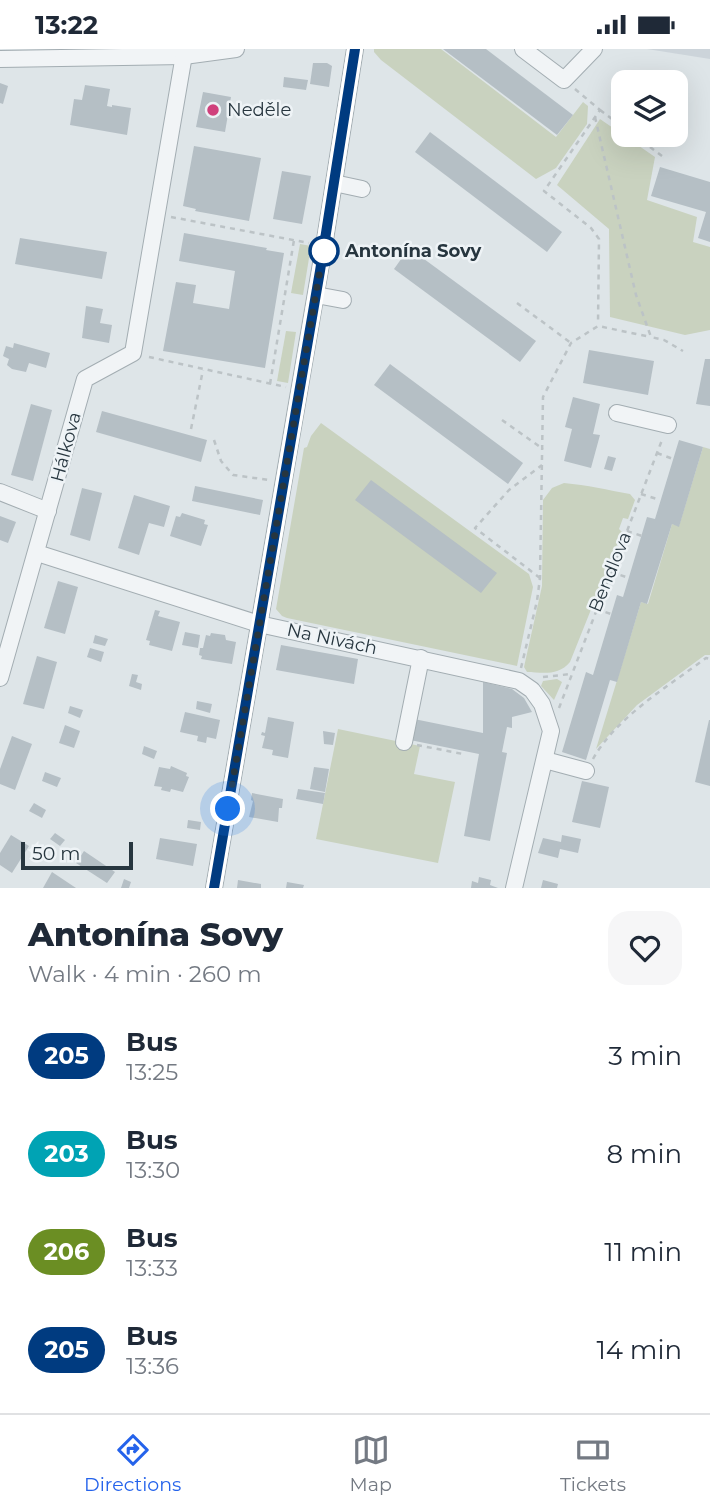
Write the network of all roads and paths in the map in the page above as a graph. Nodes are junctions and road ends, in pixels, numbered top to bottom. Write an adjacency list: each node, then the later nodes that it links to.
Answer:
1 (236, 49): 5 (street)
2 (355, 49): 13 (street)
3 (523, 49): 7 (street)
4 (594, 49): 7 (street)
5 (185, 52): 6 (street); 15 (street)
6 (0, 59)
7 (564, 80): 8 (path)
8 (600, 110): 9 (path); 10 (path)
9 (595, 117): 21 (path); 22 (path)
10 (611, 118)
11 (650, 147): 12 (path)
12 (666, 159)
13 (334, 183): 14 (street); 17 (street)
14 (362, 189)
15 (158, 215): 16 (path); 25 (street)
16 (294, 240): 17 (path); 27 (path)
17 (324, 246): 18 (street)
18 (316, 295): 19 (street); 28 (street)
19 (343, 300)
20 (517, 303): 23 (path)
21 (598, 325): 22 (path); 23 (path)
22 (651, 337): 24 (path)
23 (571, 344): 34 (path)
24 (683, 351)
25 (133, 353): 26 (path); 42 (street, Hálkova)
26 (203, 370): 27 (path); 32 (path)
27 (270, 384): 28 (path)
28 (300, 390): 38 (street)
29 (617, 413): 31 (street)
30 (502, 420): 34 (path)
31 (668, 425): 35 (path, Bendlova)
32 (191, 429)
33 (214, 440): 38 (path)
34 (542, 450): 37 (path)
35 (657, 453): 36 (path); 40 (path, Bendlova)
36 (673, 459)
37 (542, 465): 47 (path); 47 (path)
38 (283, 483): 51 (street)
39 (0, 492): 42 (street)
40 (641, 494): 41 (path); 43 (path, Bendlova)
41 (660, 500)
42 (48, 511): 45 (street, Hálkova)
43 (626, 531): 44 (path); 46 (path, Bendlova)
44 (642, 536)
45 (37, 553): 51 (street, Na Nivách); 56 (street, Hálkova)
46 (611, 572): 48 (path); 49 (path, Bendlova)
47 (540, 578): 54 (path)
48 (629, 578)
49 (596, 609): 50 (path); 55 (path, Bendlova)
50 (611, 614)
51 (258, 624): 52 (street, Na Nivách); 63 (street)
52 (421, 658): 59 (street); 61 (street, Na Nivách)
53 (710, 659): 62 (path)
54 (520, 671)
55 (571, 674): 57 (path); 58 (path, Bendlova)
56 (0, 678)
57 (531, 679)
58 (559, 709)
59 (404, 742): 60 (path)
60 (463, 754)
61 (545, 760): 62 (street); 64 (street)
62 (586, 771)
63 (214, 888)
64 (514, 888)

